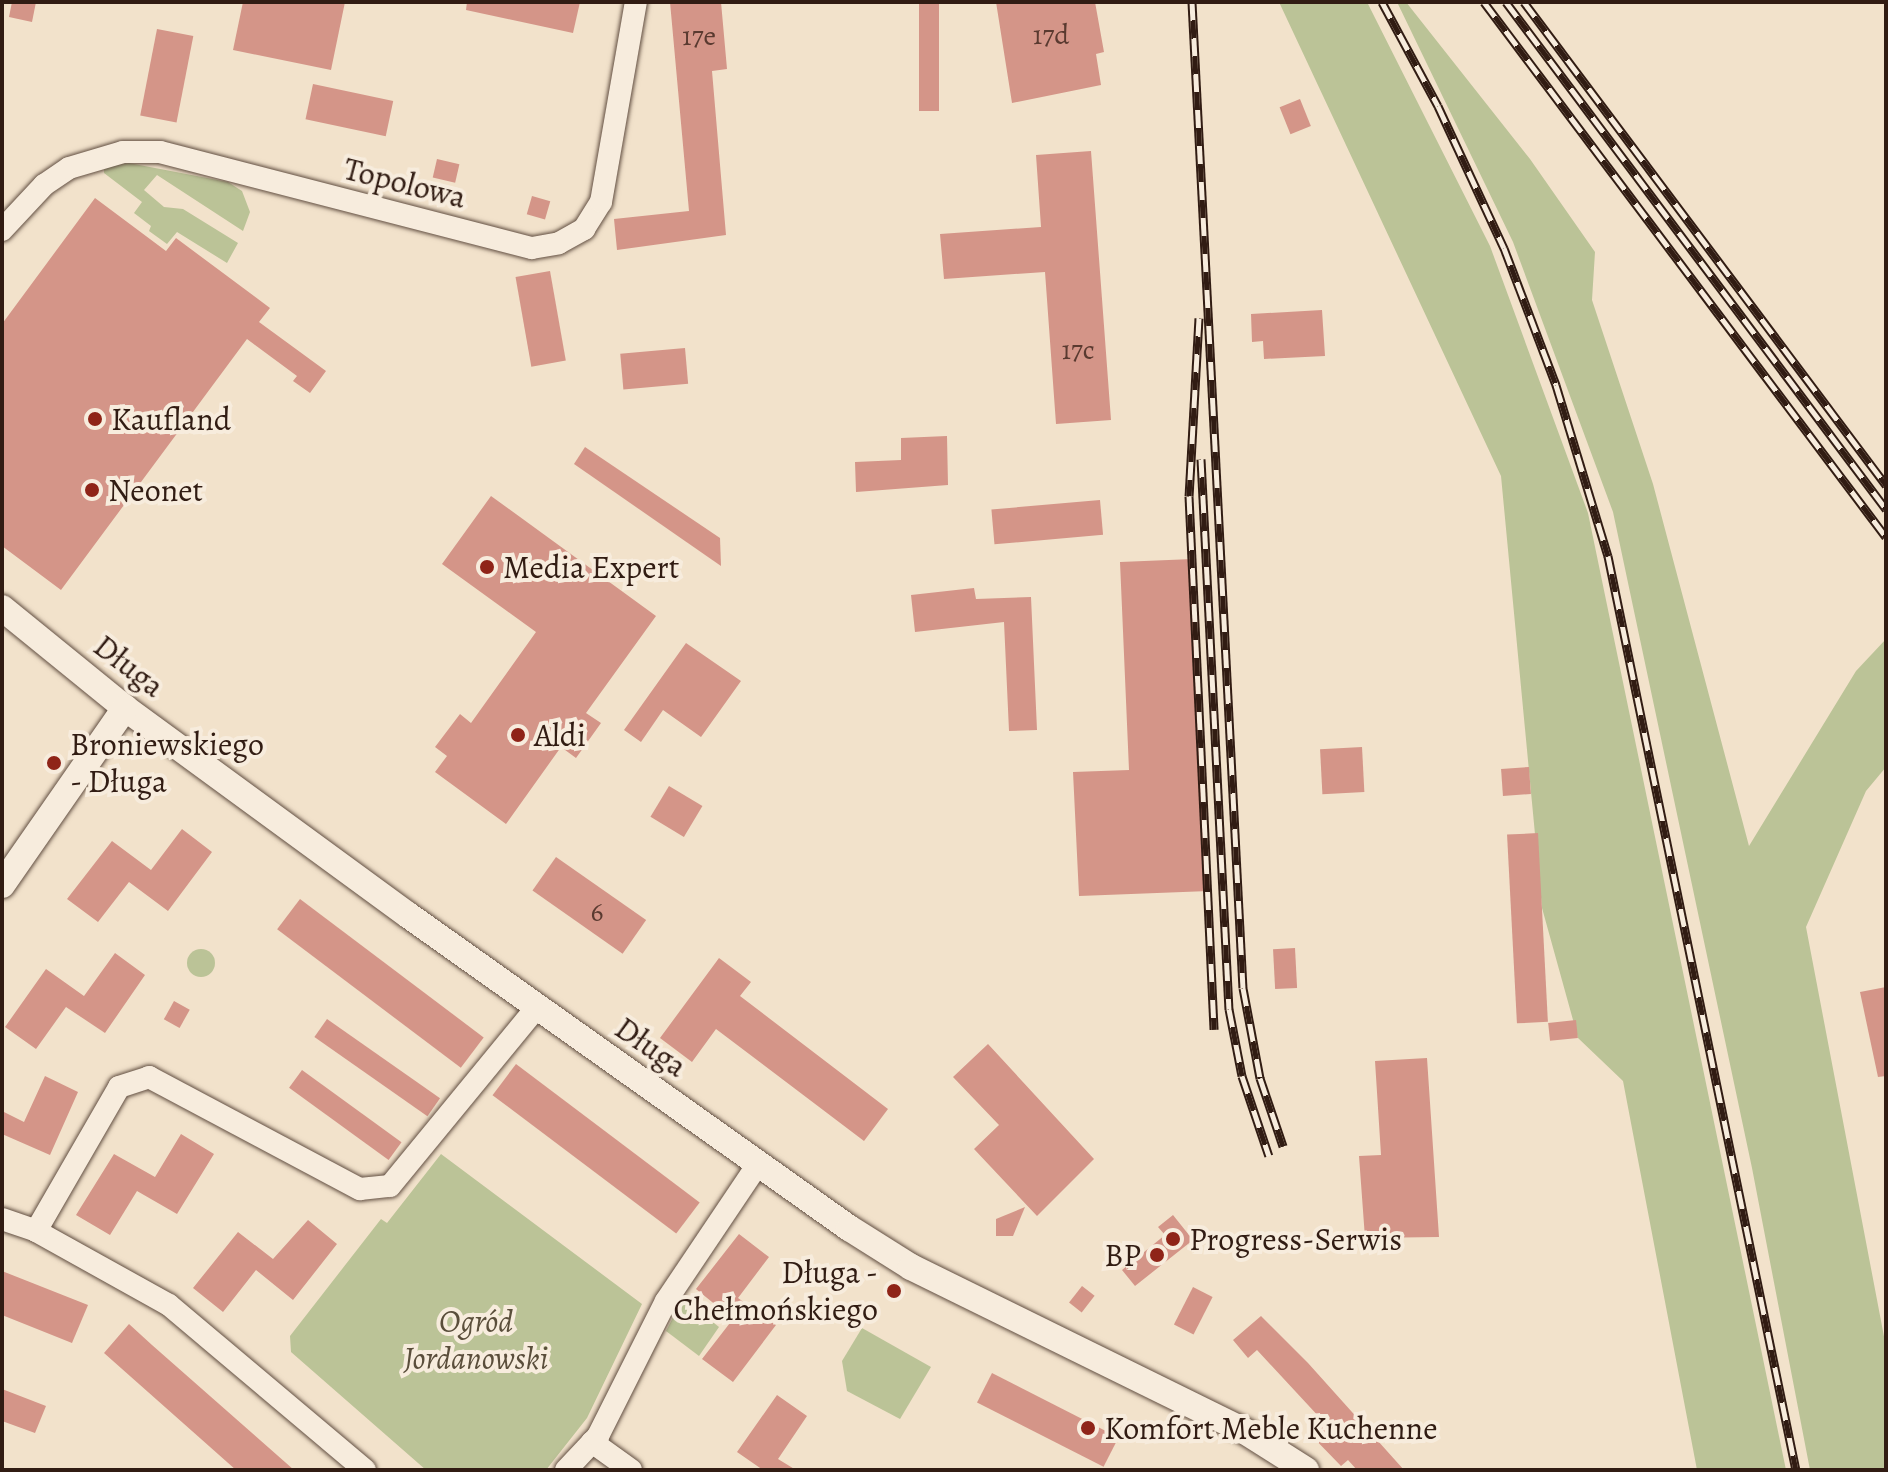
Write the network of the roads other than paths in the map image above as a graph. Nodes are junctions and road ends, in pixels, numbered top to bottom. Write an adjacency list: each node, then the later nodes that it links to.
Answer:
1 (636, 2): 2 (street, Topolowa)
2 (2, 230)
3 (2, 608): 4 (street, Długa)
4 (125, 708): 5 (street); 6 (street, Długa)
5 (2, 885)
6 (536, 1008): 7 (street, Długa); 9 (street)
7 (758, 1164): 10 (street); 14 (street, Długa)
8 (2, 1219): 9 (street)
9 (36, 1231): 11 (street)
10 (592, 1442): 12 (street); 13 (street)
11 (365, 1470)
12 (566, 1470)
13 (631, 1470)
14 (1306, 1470)

